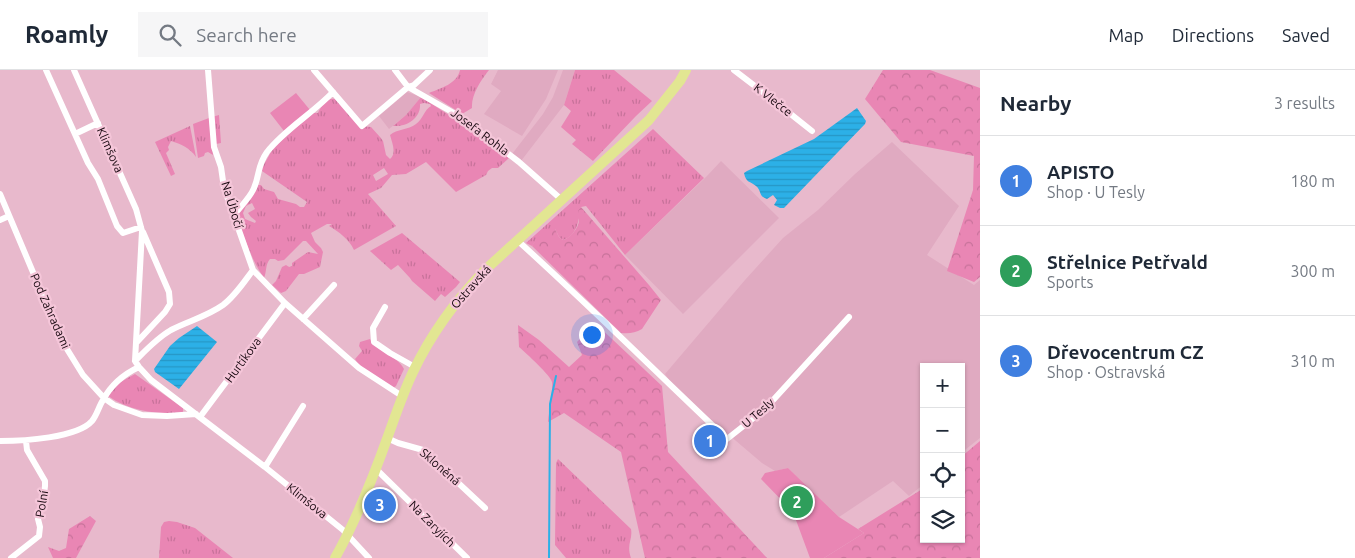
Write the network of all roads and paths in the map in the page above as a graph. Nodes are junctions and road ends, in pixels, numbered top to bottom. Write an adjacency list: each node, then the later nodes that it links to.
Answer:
1 (46, 70): 13 (street)
2 (74, 70): 11 (street, Klimšova)
3 (208, 70): 17 (street, Na Úbočí)
4 (314, 70): 10 (street)
5 (395, 70): 9 (street, Josefa Rohla)
6 (430, 70): 9 (street)
7 (686, 70): 15 (main road, Ostravská)
8 (734, 70): 12 (street, K Vlečce)
9 (408, 87): 10 (street); 15 (street, Josefa Rohla)
10 (332, 92): 17 (street)
11 (98, 123): 13 (street); 19 (street, Klimšova)
12 (812, 131)
13 (75, 134): 19 (street)
14 (0, 194): 16 (street, Pod Zahradami)
15 (562, 200): 20 (main road, Ostravská)
16 (9, 216): 18 (street); 31 (street, Pod Zahradami)
17 (233, 216): 21 (street, Na Úbočí)
18 (0, 220)
19 (142, 229): 27 (street, Klimšova); 27 (street, Klimšova)
20 (517, 240): 25 (street, U Tesly); 29 (main road, Ostravská)
21 (253, 270): 23 (street, Na Úbočí); 28 (street)
22 (334, 285): 26 (street)
23 (285, 303): 26 (street, Na Úbočí); 33 (street, Hurtíkova)
24 (385, 307): 29 (street)
25 (849, 316)
26 (304, 319): 30 (street, Na Úbočí)
27 (137, 342): 28 (street, Klimšova)
28 (137, 364): 31 (street); 33 (street, Klimšova)
29 (415, 367): 30 (main road, Ostravská)
30 (402, 396): 34 (main road, Ostravská)
31 (104, 398): 33 (street); 36 (street)
32 (303, 406): 37 (street)
33 (198, 416): 37 (street, Klimšova)
34 (387, 438): 38 (main road, Ostravská); 39 (street, Skloněná)
35 (0, 441): 36 (street)
36 (26, 441): 41 (street, Polní)
37 (265, 467): 40 (street, Klimšova)
38 (375, 468): 40 (main road, Ostravská); 44 (street, Na Zaryjích)
39 (485, 508)
40 (348, 535): 42 (main road, Ostravská); 43 (street, Klimšova)
41 (11, 558)
42 (334, 558)
43 (369, 558)
44 (466, 558)

